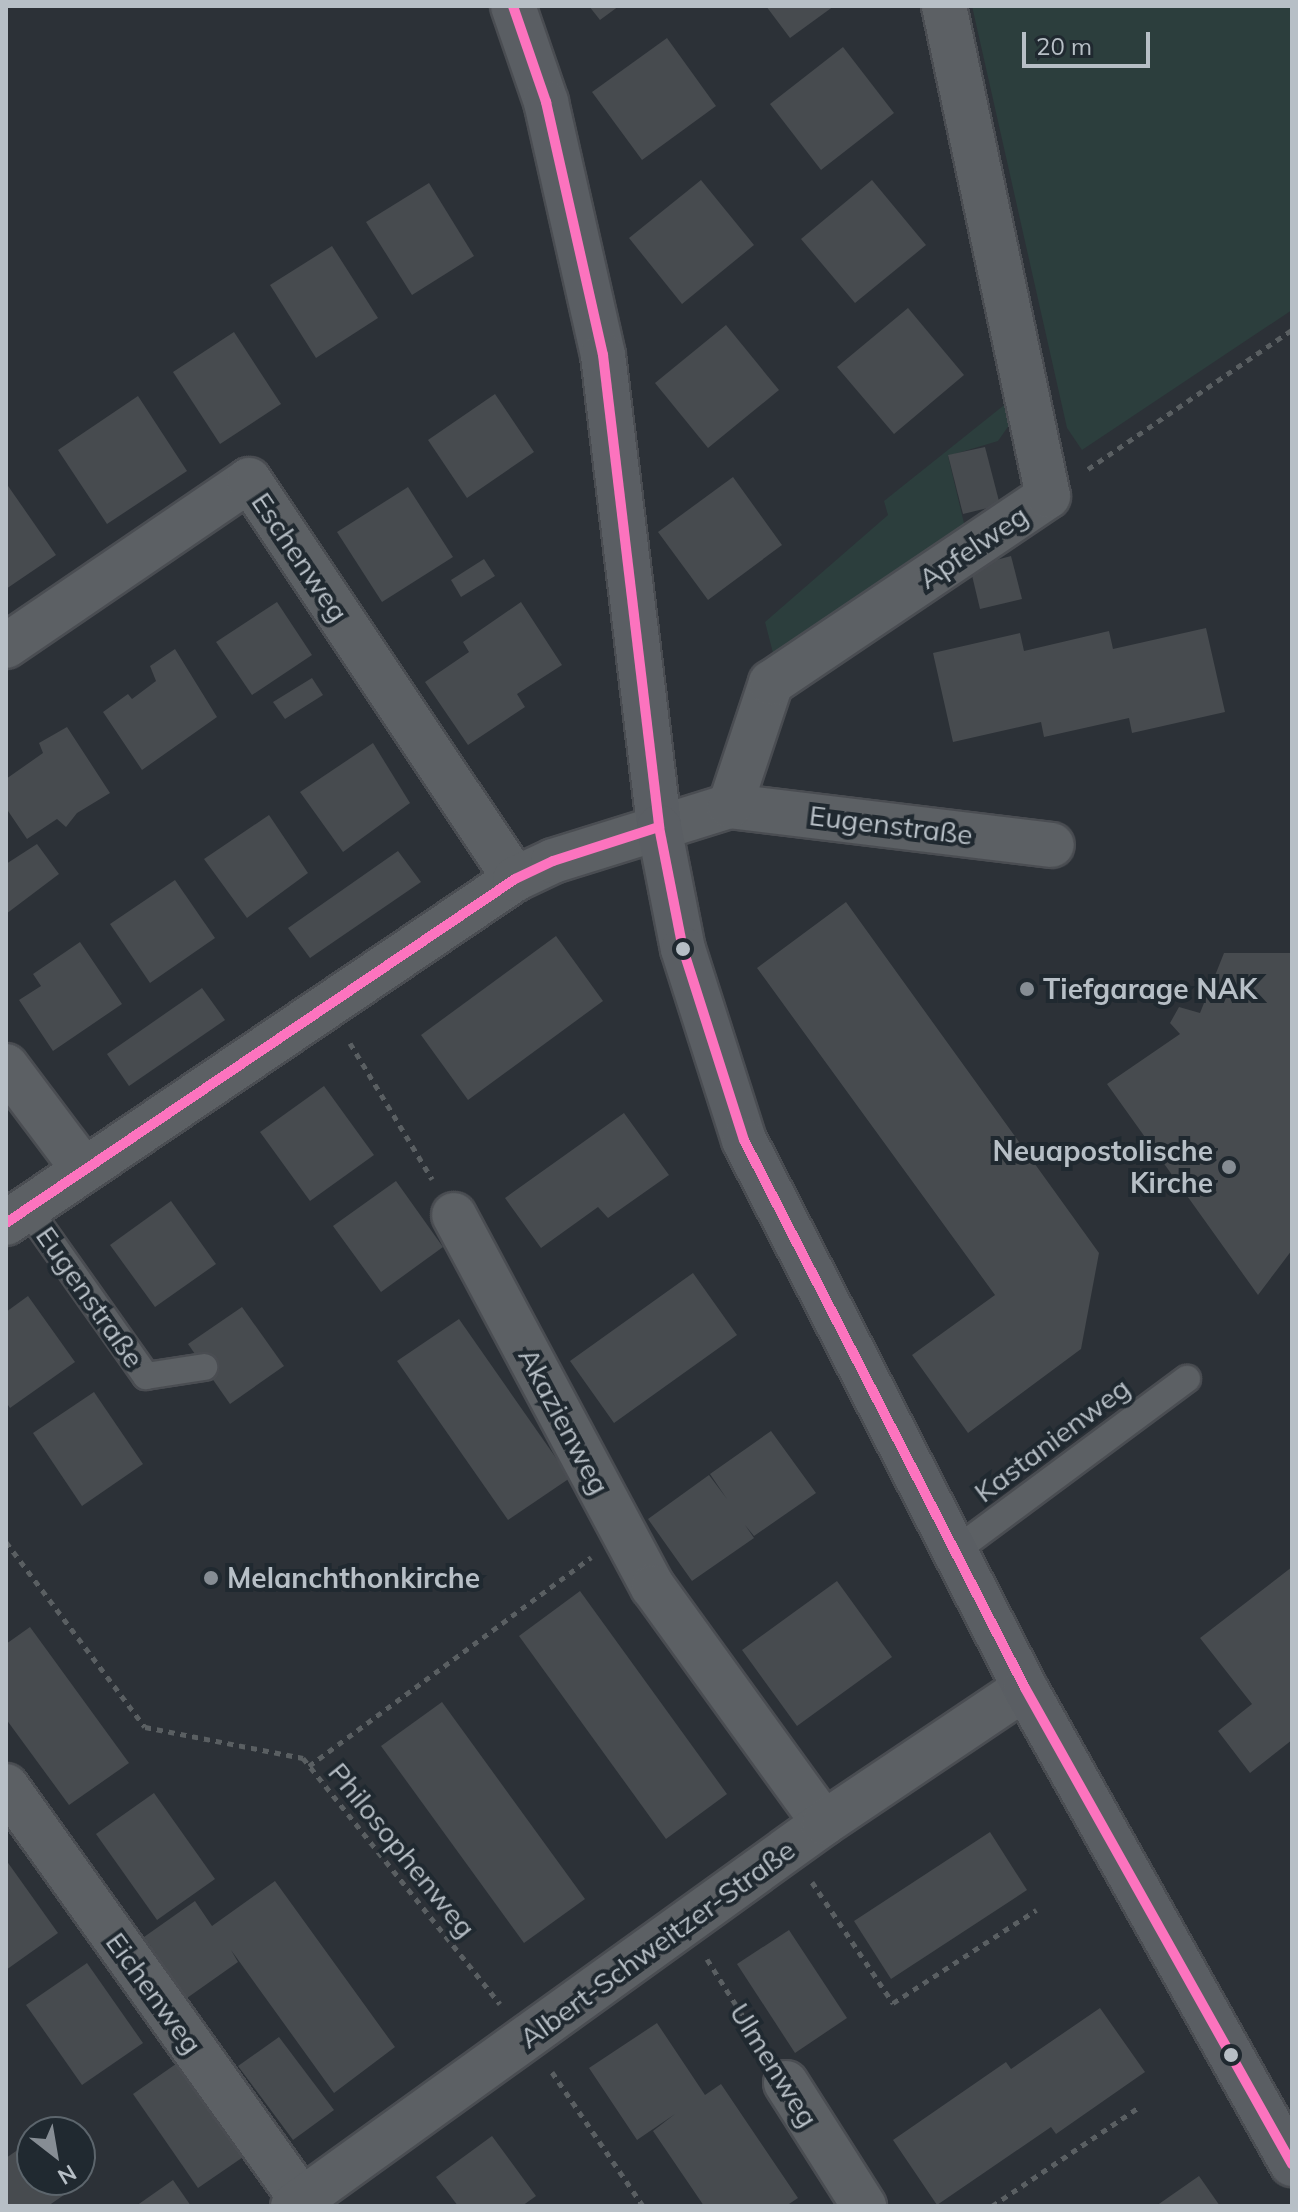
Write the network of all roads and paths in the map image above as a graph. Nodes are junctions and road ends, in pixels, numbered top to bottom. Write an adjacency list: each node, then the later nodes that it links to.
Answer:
1 (513, 6): 7 (main road)
2 (944, 6): 4 (street, Apfelweg)
3 (1292, 330): 4 (path)
4 (1048, 496): 6 (street, Apfelweg)
5 (6, 646): 9 (street, Eschenweg)
6 (730, 806): 7 (street); 8 (street, Eugenstraße)
7 (659, 827): 9 (street, Eugenstraße); 19 (main road)
8 (1052, 845)
9 (515, 879): 10 (street, Eugenstraße)
10 (327, 1005): 12 (street, Eugenstraße); 13 (path)
11 (6, 1066): 12 (street)
12 (84, 1170): 14 (street, Eugenstraße)
13 (454, 1215): 17 (street, Akazienweg)
14 (17, 1216): 15 (lane, Eugenstraße)
15 (204, 1367)
16 (1187, 1379): 19 (lane, Kastanienweg)
17 (624, 1533): 21 (path); 23 (street, Akazienweg)
18 (6, 1542): 21 (path, Philosophenweg)
19 (955, 1551): 20 (main road)
20 (1025, 1688): 23 (street, Albert-Schweitzer-Straße); 29 (main road)
21 (309, 1766): 26 (path, Philosophenweg)
22 (6, 1786): 30 (street, Eichenweg)
23 (806, 1836): 24 (path); 25 (street, Albert-Schweitzer-Straße)
24 (1036, 1910)
25 (684, 1923): 26 (street, Albert-Schweitzer-Straße); 27 (path, Ulmenweg)
26 (527, 2037): 30 (street, Albert-Schweitzer-Straße); 31 (path, Philosophenweg)
27 (786, 2083): 32 (street, Ulmenweg)
28 (1141, 2106): 33 (path)
29 (1285, 2143)
30 (297, 2203)
31 (643, 2206)
32 (864, 2206)
33 (992, 2206)

